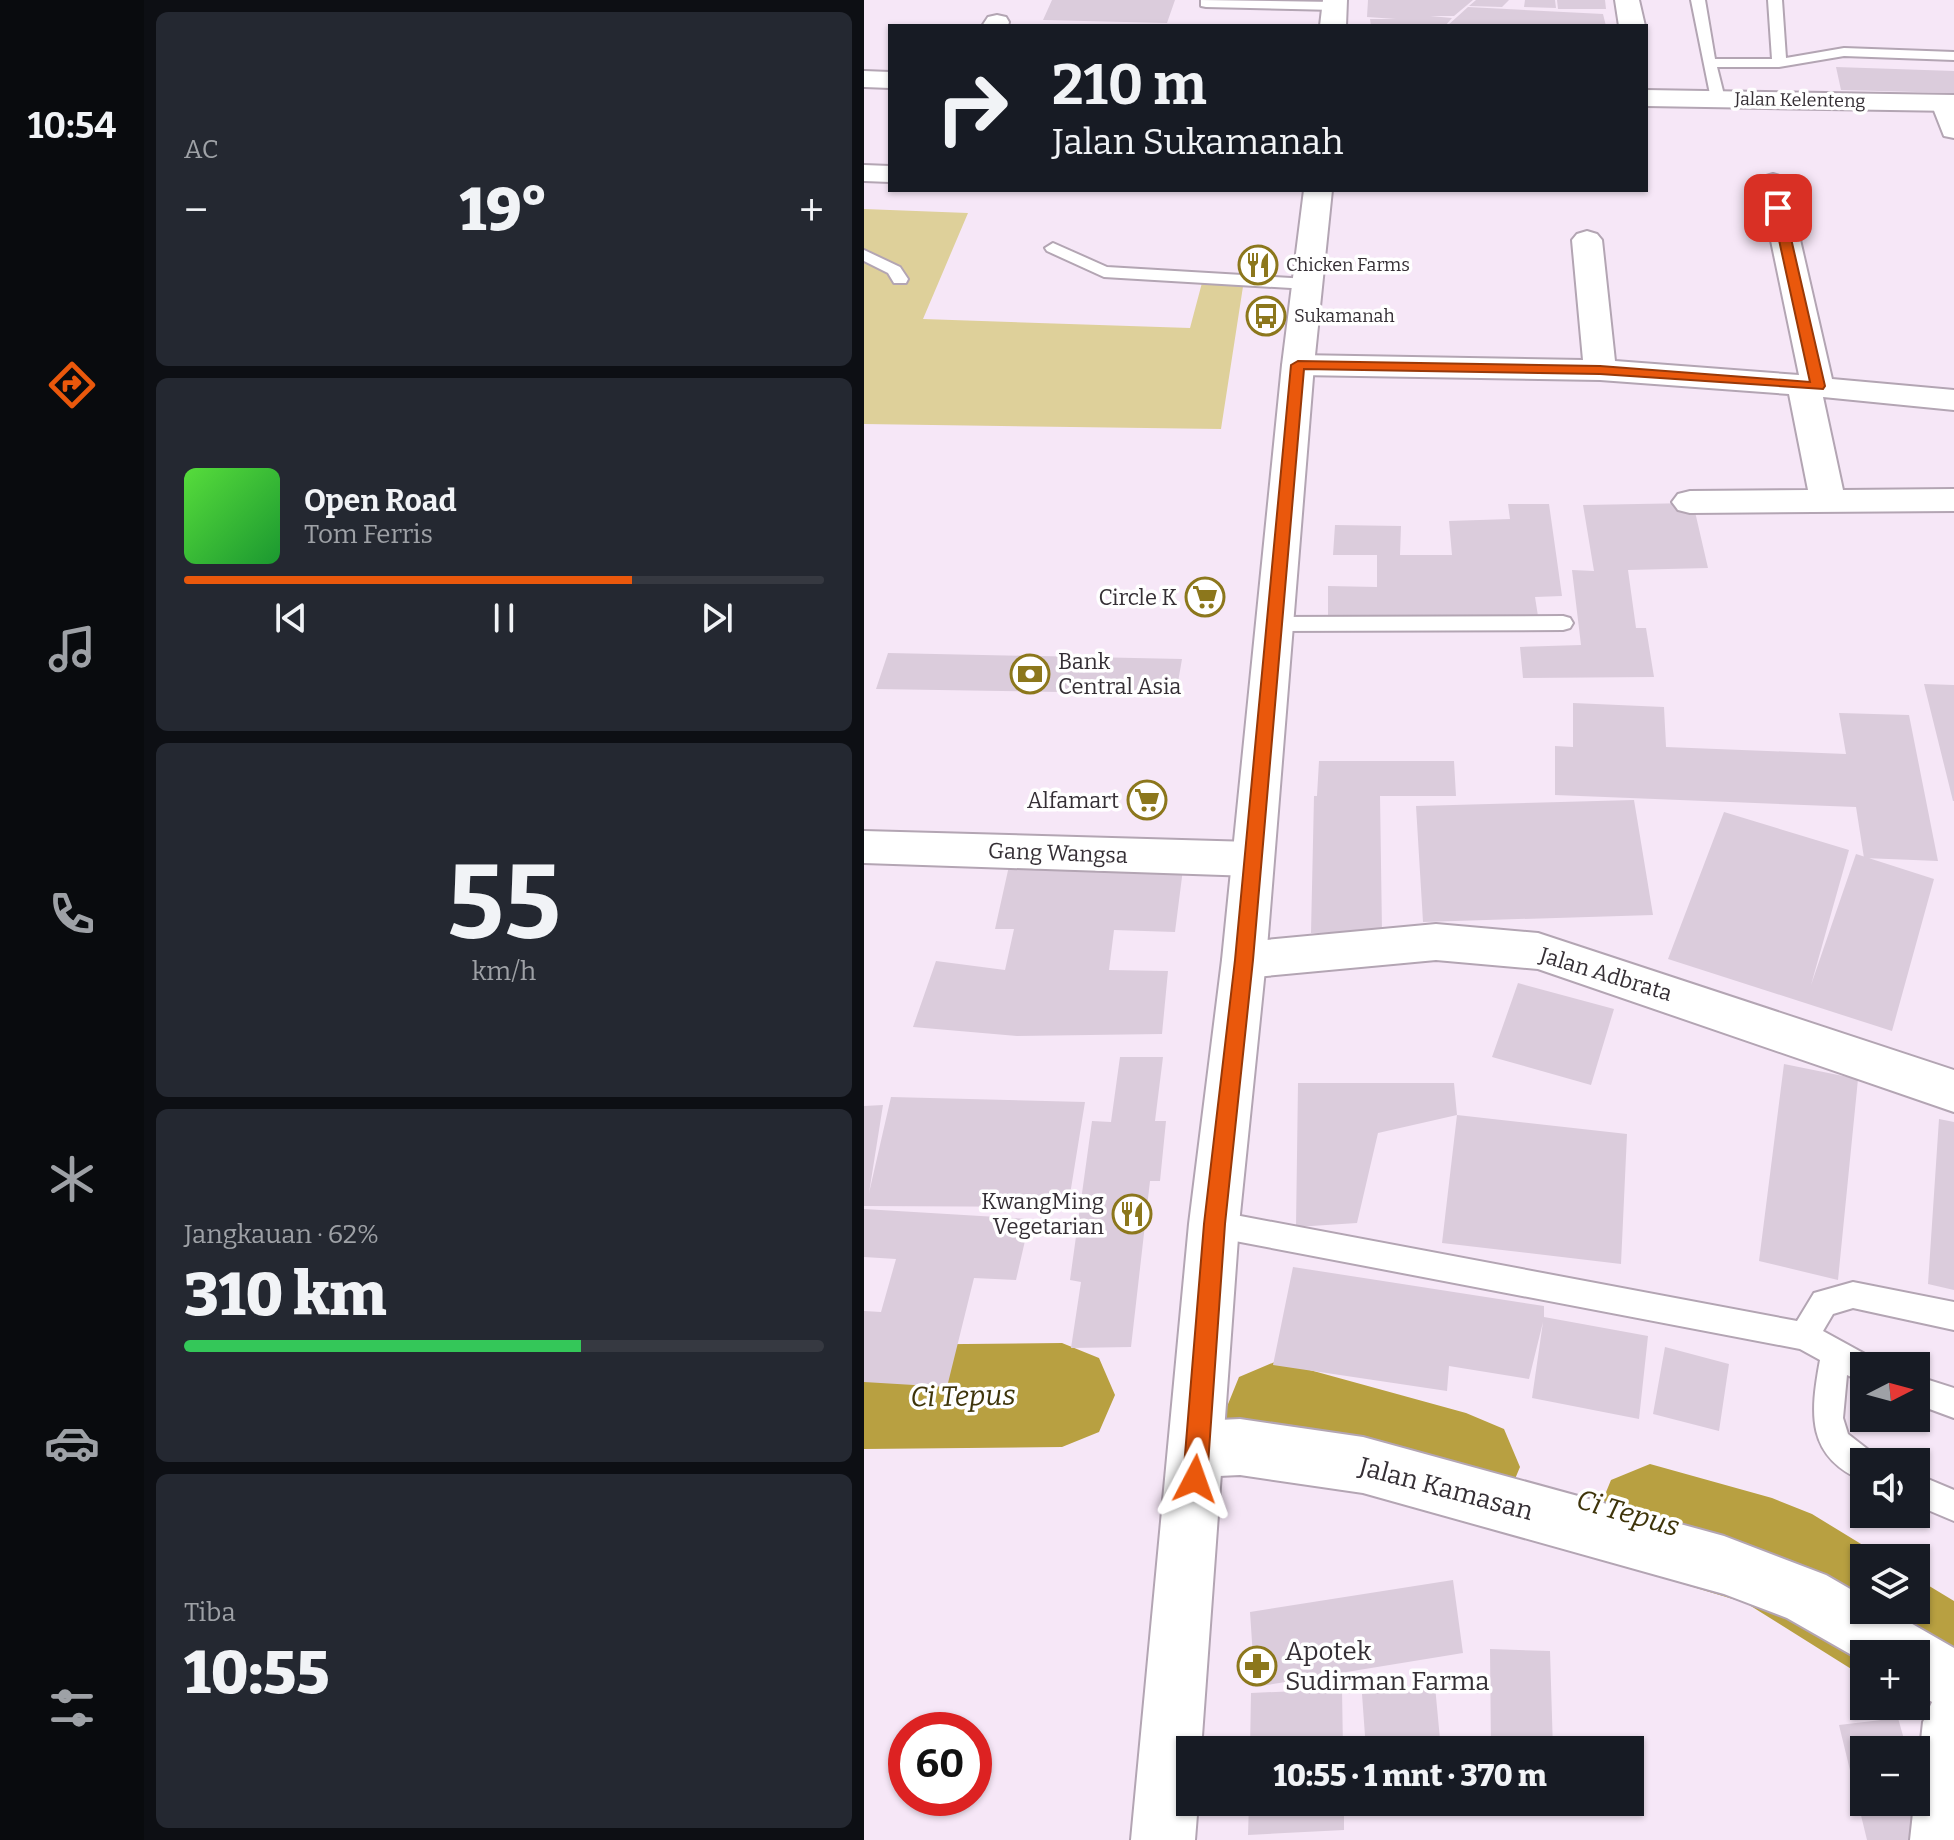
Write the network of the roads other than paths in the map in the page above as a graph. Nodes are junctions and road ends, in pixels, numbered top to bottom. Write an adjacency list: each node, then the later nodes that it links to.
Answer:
1 (1627, 0): 6 (street)
2 (1698, 0): 8 (lane)
3 (1775, 0): 9 (lane)
4 (1206, 3): 5 (lane)
5 (1335, 11)
6 (1632, 24)
7 (1954, 56): 9 (lane)
8 (1709, 63): 9 (lane); 13 (lane)
9 (1779, 63)
10 (864, 79): 11 (street)
11 (888, 80)
12 (1648, 97): 13 (street, Jalan Kelenteng)
13 (1718, 99): 14 (street, Jalan Kelenteng)
14 (1949, 103): 15 (street)
15 (1954, 130)
16 (864, 173): 17 (street)
17 (888, 174)
18 (1773, 183): 27 (street)
19 (1318, 192): 24 (street)
20 (1587, 240): 26 (street)
21 (1053, 248): 24 (lane)
22 (864, 255): 23 (lane)
23 (900, 279)
24 (1308, 284): 25 (street)
25 (1298, 365): 26 (street); 33 (street)
26 (1600, 370): 27 (street)
27 (1811, 386): 28 (street); 29 (street)
28 (1954, 400)
29 (1828, 500): 30 (street); 31 (street)
30 (1954, 500)
31 (1690, 502)
32 (1563, 623): 33 (lane)
33 (1275, 624): 35 (street)
34 (864, 847): 35 (street, Gang Wangsa)
35 (1252, 859): 36 (street)
36 (1244, 960): 37 (street, Jalan Adbrata); 38 (street)
37 (1954, 1091)
38 (1214, 1224): 40 (lane); 45 (street)
39 (1954, 1316): 40 (lane)
40 (1804, 1336): 41 (lane)
41 (1836, 1354): 42 (lane); 46 (lane)
42 (1850, 1362)
43 (1930, 1395): 44 (lane)
44 (1954, 1403)
45 (1198, 1442): 49 (street, Jalan Kamasan); 53 (street)
46 (1850, 1456)
47 (1930, 1495): 48 (lane)
48 (1954, 1506)
49 (1883, 1640)
50 (1930, 1667): 51 (street)
51 (1954, 1681)
52 (1954, 1722): 54 (street)
53 (1163, 1840)
54 (1942, 1840)

